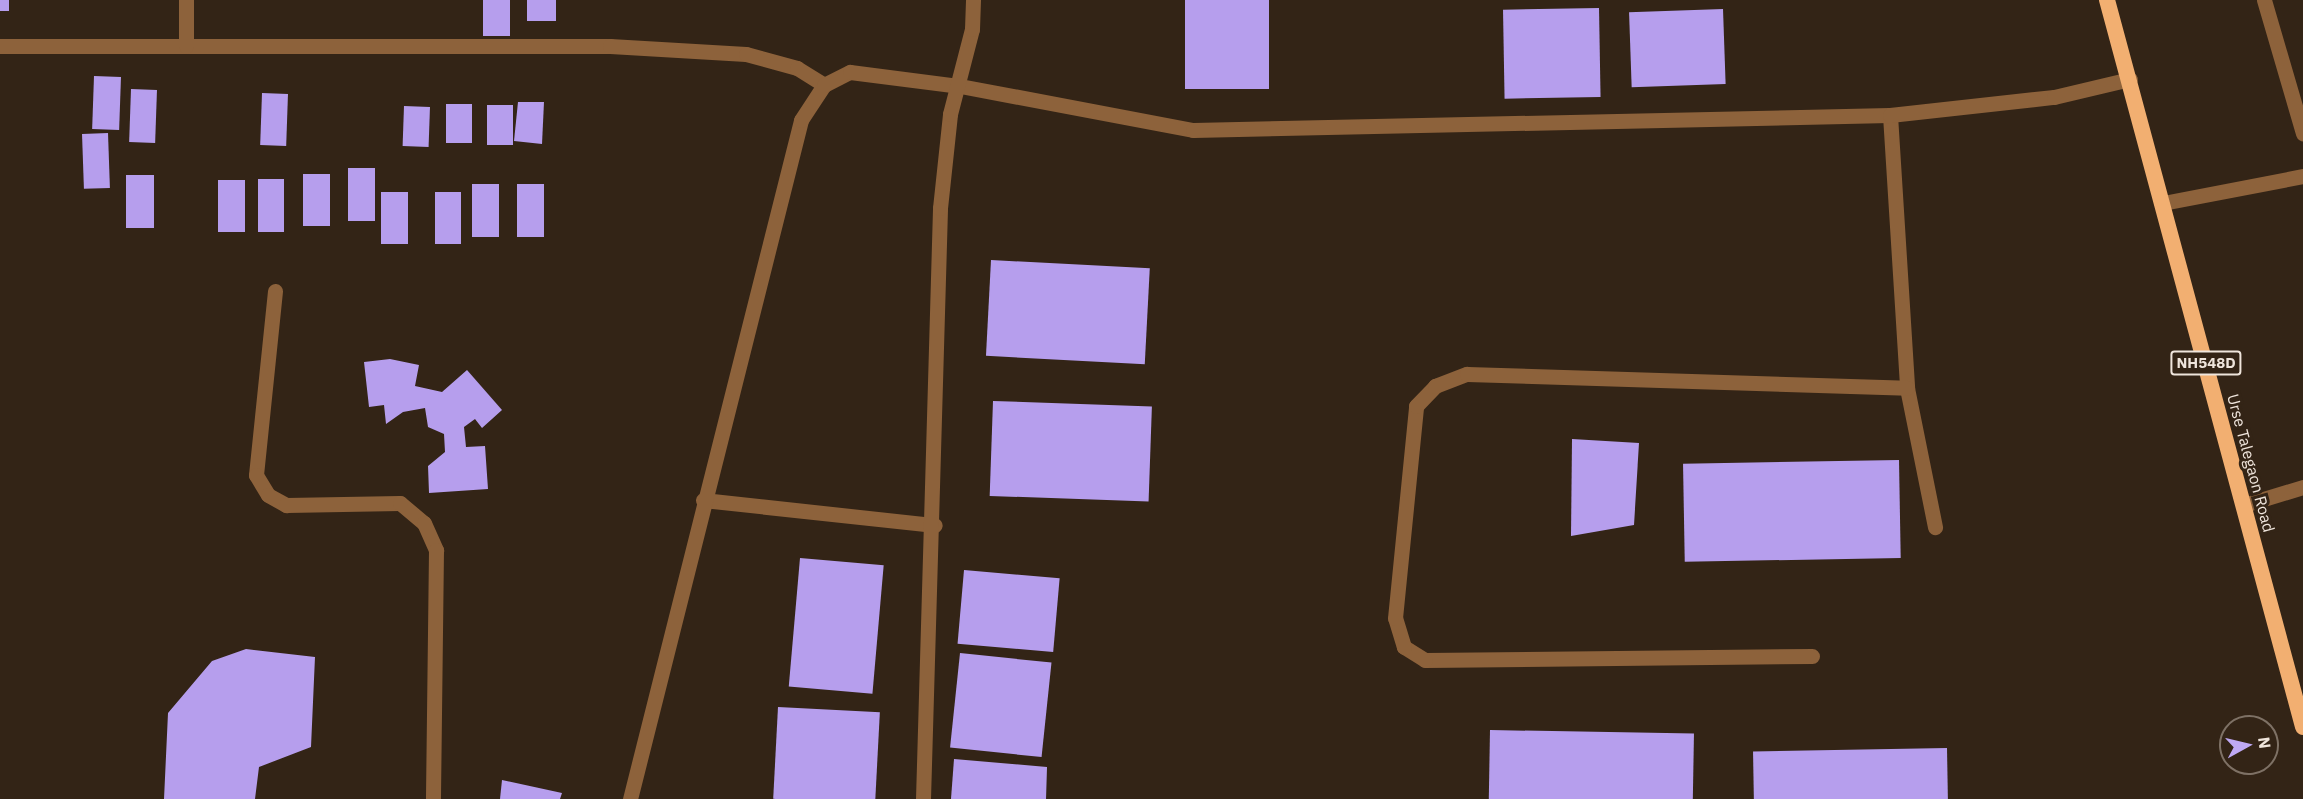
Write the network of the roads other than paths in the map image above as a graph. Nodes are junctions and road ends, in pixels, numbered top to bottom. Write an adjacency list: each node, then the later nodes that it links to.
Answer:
1 (186, 0): 6 (street)
2 (973, 0): 9 (street)
3 (2108, 0): 7 (highway, Urse Talegaon Road / NH548D)
4 (2264, 0): 11 (street)
5 (0, 46): 6 (street)
6 (186, 46): 8 (street)
7 (2130, 79): 10 (street); 13 (highway, Urse Talegaon Road / NH548D)
8 (824, 85): 9 (street); 17 (street)
9 (960, 86): 10 (street); 19 (street)
10 (1890, 115): 15 (street)
11 (2303, 133)
12 (2303, 176): 13 (street)
13 (2163, 203): 18 (highway, Urse Talegaon Road / NH548D)
14 (275, 291): 23 (street)
15 (1906, 388): 20 (street); 21 (street)
16 (2303, 487): 18 (street)
17 (703, 500): 19 (street); 24 (street)
18 (2244, 505): 22 (highway, Urse Talegaon Road / NH548D)
19 (935, 525): 25 (street)
20 (1935, 527)
21 (1812, 656)
22 (2303, 727)
23 (433, 799)
24 (630, 799)
25 (923, 799)

